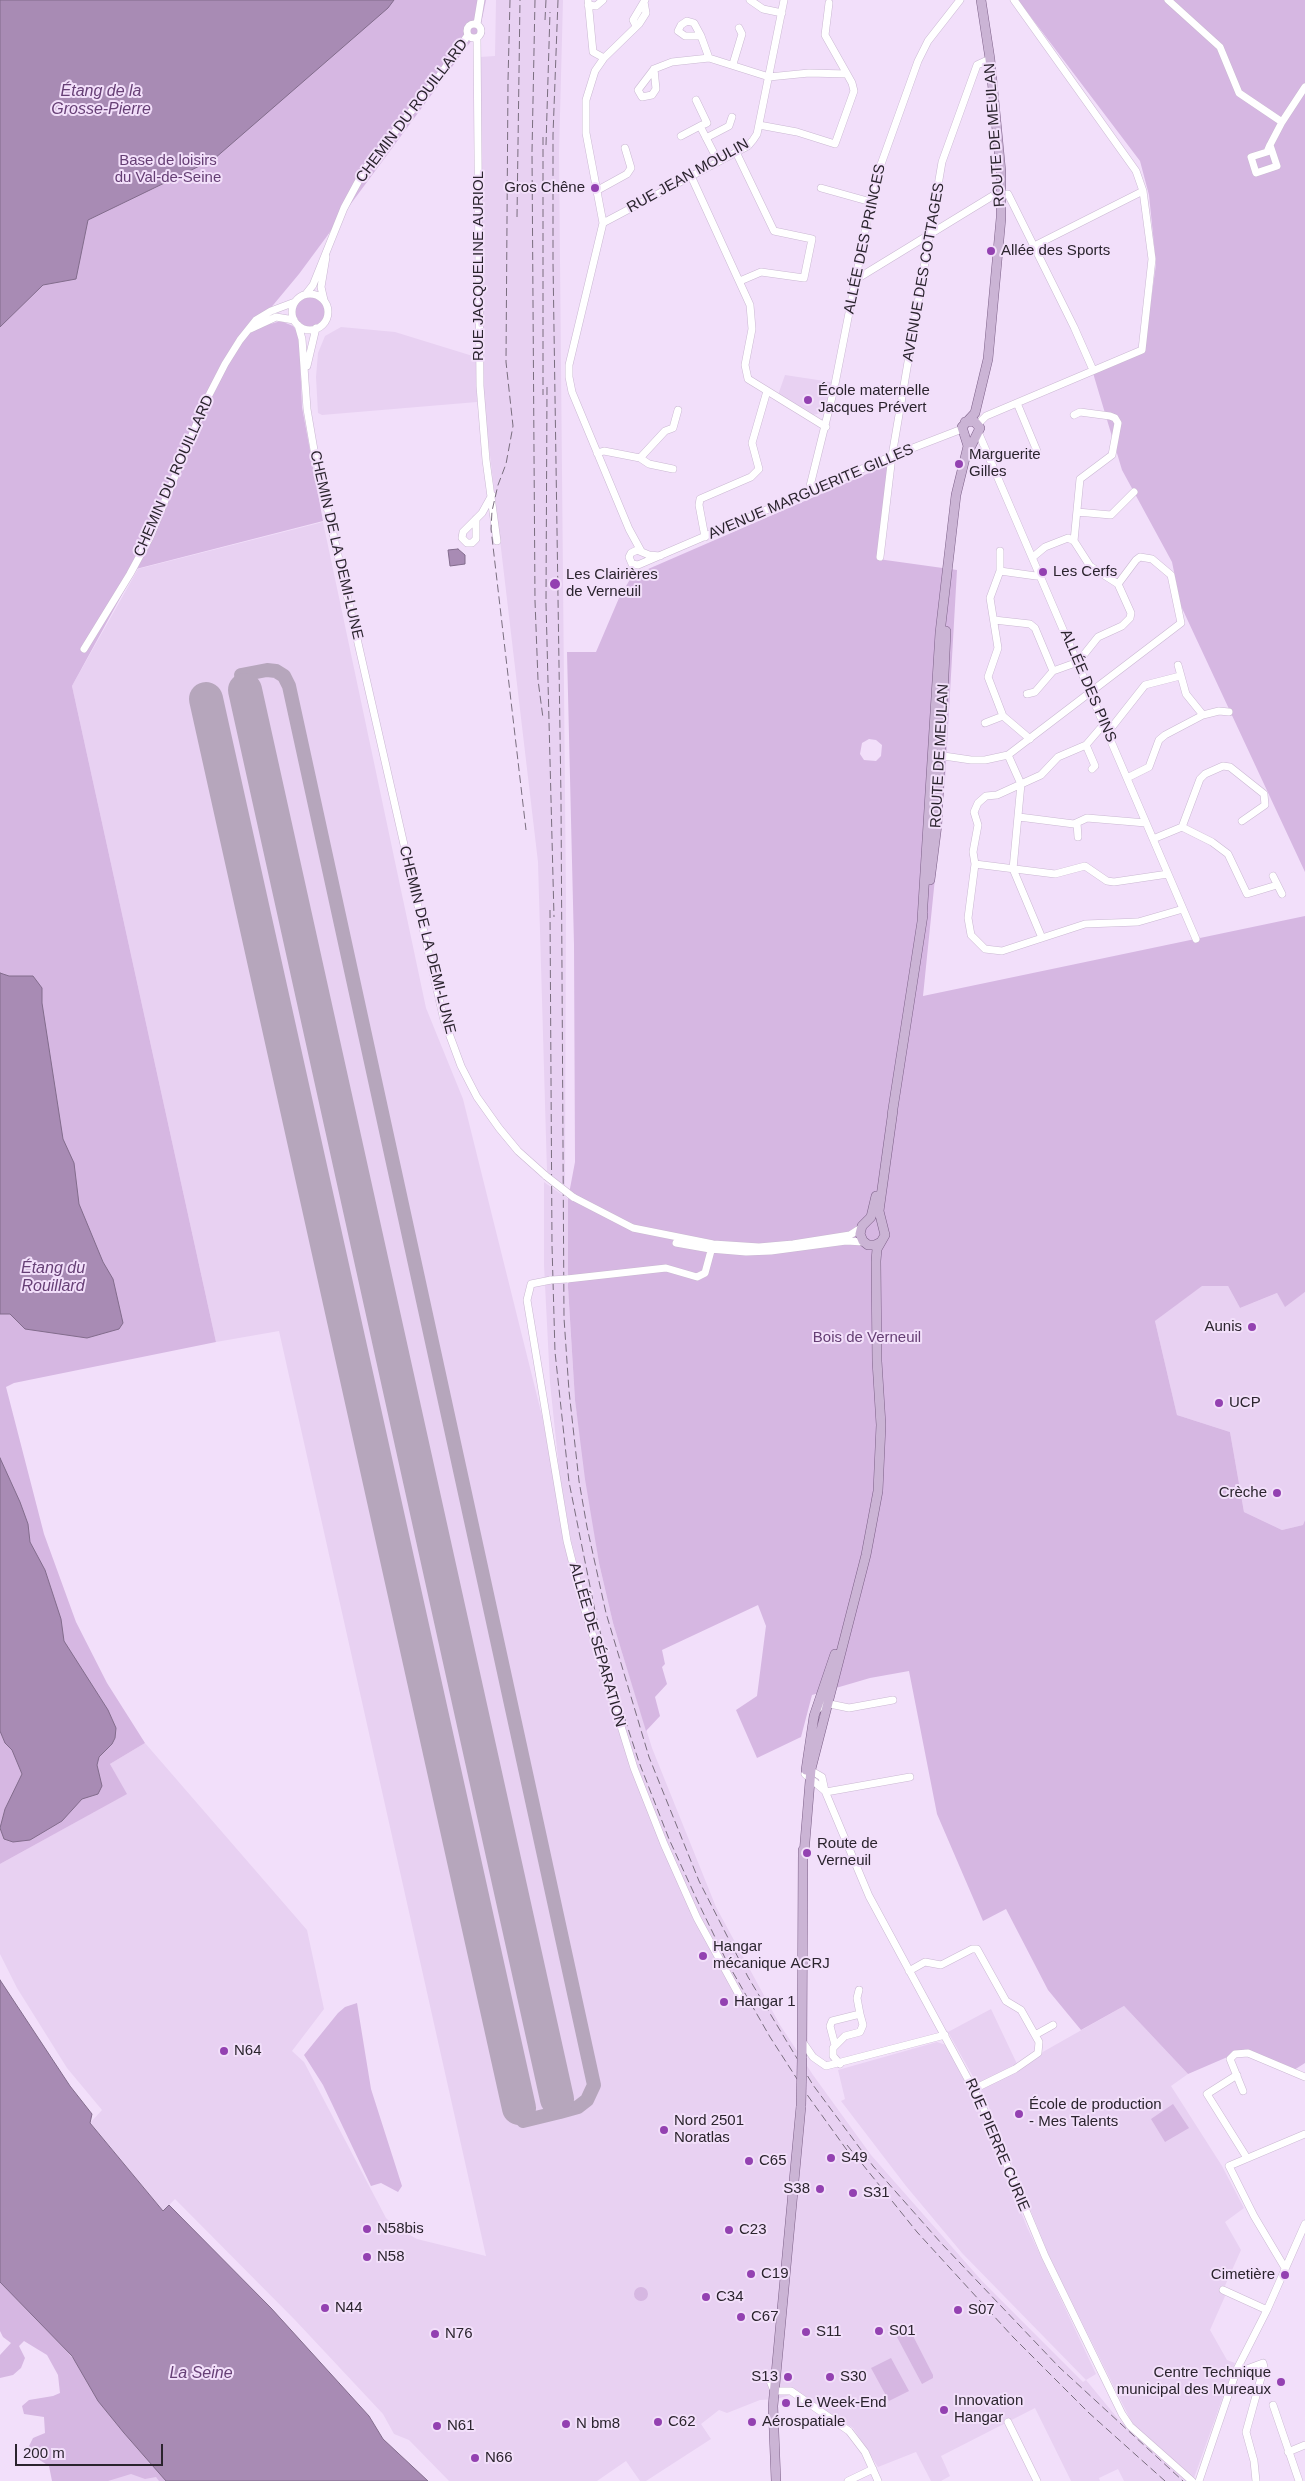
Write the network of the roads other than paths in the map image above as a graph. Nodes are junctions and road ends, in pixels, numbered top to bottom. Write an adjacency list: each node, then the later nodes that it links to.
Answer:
1 (481, 0): 14 (street)
2 (603, 0): 11 (street)
3 (750, 0): 13 (street)
4 (784, 0): 13 (street, RUE JEAN MOULIN)
5 (960, 0): 45 (street, ALLÉE DES PRINCES)
6 (976, 0): 22 (main road, ROUTE DE MEULAN)
7 (981, 0): 22 (main road, ROUTE DE MEULAN)
8 (1014, 0): 43 (street)
9 (1168, 0): 31 (street)
10 (645, 1): 20 (street)
11 (588, 3): 19 (street)
12 (829, 3): 26 (street)
13 (782, 13): 27 (street, RUE JEAN MOULIN)
14 (476, 24): 16 (street); 18 (street)
15 (743, 31): 23 (street)
16 (468, 35): 18 (street); 48 (street, CHEMIN DU ROUILLARD)
17 (701, 36): 21 (street)
18 (477, 38): 77 (street, RUE JACQUELINE AURIOL)
19 (593, 52): 20 (street); 25 (street)
20 (604, 58): 25 (street)
21 (708, 58): 23 (street); 24 (street)
22 (988, 59): 44 (main road, ROUTE DE MEULAN); 47 (street, AVENUE DES COTTAGES)
23 (733, 64): 27 (street)
24 (654, 69)
25 (595, 71): 42 (street)
26 (847, 74): 27 (street); 32 (street)
27 (769, 77): 32 (street, RUE JEAN MOULIN)
28 (1305, 87): 31 (street)
29 (696, 100): 33 (street)
30 (732, 117): 35 (street)
31 (1282, 122): 36 (street)
32 (759, 125): 38 (street, RUE JEAN MOULIN)
33 (700, 126): 34 (street); 35 (street)
34 (681, 136)
35 (706, 138): 39 (street)
36 (1270, 145)
37 (625, 148): 42 (street)
38 (736, 152): 39 (street, RUE JEAN MOULIN); 51 (street)
39 (718, 161): 40 (street, RUE JEAN MOULIN)
40 (691, 176): 46 (street, RUE JEAN MOULIN); 51 (street)
41 (821, 188): 45 (street)
42 (598, 190): 46 (street)
43 (1143, 192): 49 (street); 58 (street)
44 (1000, 194): 47 (street); 49 (street); 62 (main road, ROUTE DE MEULAN)
45 (871, 202): 50 (street, ALLÉE DES PRINCES)
46 (603, 224): 71 (street)
47 (930, 234): 50 (street); 72 (street, AVENUE DES COTTAGES)
48 (329, 242): 52 (street, CHEMIN DU ROUILLARD); 54 (street, CHEMIN DU ROUILLARD)
49 (1034, 246): 58 (street)
50 (856, 280): 67 (street, ALLÉE DES PRINCES)
51 (740, 281): 60 (street)
52 (306, 294): 53 (street, CHEMIN DU ROUILLARD); 54 (street)
53 (295, 302): 55 (street); 57 (street, CHEMIN DU ROUILLARD)
54 (324, 302): 56 (street, CHEMIN DU ROUILLARD)
55 (296, 323): 56 (street); 57 (street); 59 (street, CHEMIN DE LA DEMI-LUNE)
56 (316, 328): 59 (street, CHEMIN DE LA DEMI-LUNE)
57 (248, 330): 96 (street, CHEMIN DU ROUILLARD)
58 (1093, 370): 61 (street)
59 (306, 377): 137 (street, CHEMIN DE LA DEMI-LUNE, bridge)
60 (767, 391): 67 (street); 82 (street)
61 (1016, 403): 65 (street); 70 (street)
62 (976, 408): 65 (street); 66 (main road, ROUTE DE MEULAN); 68 (main road)
63 (678, 410): 73 (street)
64 (1074, 415): 78 (street)
65 (986, 416): 66 (street)
66 (978, 423): 68 (main road); 69 (main road, ROUTE DE MEULAN)
67 (826, 426): 76 (street, ALLÉE DES PRINCES)
68 (964, 429): 69 (main road); 72 (street, AVENUE MARGUERITE GILLES); 81 (main road, ROUTE DE MEULAN)
69 (978, 435): 81 (main road, ROUTE DE MEULAN); 90 (street, ALLÉE DES PINS)
70 (1037, 451)
71 (598, 453): 73 (street); 80 (street)
72 (892, 456): 76 (street, AVENUE MARGUERITE GILLES); 89 (street, AVENUE DES COTTAGES)
73 (640, 458): 74 (street)
74 (673, 469)
75 (1134, 492): 78 (street)
76 (810, 493): 82 (street, AVENUE MARGUERITE GILLES)
77 (492, 495): 79 (street); 83 (street)
78 (1077, 512): 84 (street)
79 (476, 518)
80 (629, 529): 86 (street); 87 (street)
81 (951, 533): 112 (main road, ROUTE DE MEULAN)
82 (705, 537): 88 (street, AVENUE MARGUERITE GILLES)
83 (497, 541)
84 (1074, 541): 90 (street); 94 (street)
85 (1000, 551): 92 (street)
86 (642, 552): 87 (street); 88 (street); 91 (street)
87 (631, 553): 91 (street)
88 (660, 556): 91 (street, AVENUE MARGUERITE GILLES)
89 (880, 557)
90 (1033, 557): 93 (street, ALLÉE DES PINS)
91 (641, 564)
92 (1000, 571): 93 (street); 95 (street)
93 (1040, 574): 97 (street, ALLÉE DES PINS)
94 (1118, 584): 97 (street); 101 (street)
95 (994, 620): 99 (street); 105 (street)
96 (84, 649)
97 (1078, 662): 99 (street); 101 (street, ALLÉE DES PINS)
98 (1178, 665): 100 (street)
99 (1053, 671): 102 (street)
100 (1180, 676): 104 (street); 108 (street)
101 (1091, 692): 107 (street, ALLÉE DES PINS); 109 (street)
102 (1027, 694)
103 (1229, 712): 104 (street)
104 (1203, 715): 114 (street)
105 (1003, 716): 106 (street); 109 (street)
106 (986, 723)
107 (1104, 724): 108 (street, ALLÉE DES PINS); 110 (street)
108 (1108, 732): 114 (street, ALLÉE DES PINS)
109 (1030, 739): 111 (street)
110 (1086, 745): 113 (street); 115 (street)
111 (1008, 755): 112 (street); 115 (street)
112 (936, 758): 132 (main road, ROUTE DE MEULAN)
113 (1092, 769)
114 (1127, 778): 119 (street, ALLÉE DES PINS)
115 (1021, 784): 116 (street); 123 (street)
116 (1019, 817): 118 (street); 124 (street)
117 (1242, 821): 120 (street)
118 (1077, 823): 119 (street); 121 (street)
119 (1146, 823): 122 (street, ALLÉE DES PINS)
120 (1182, 827): 122 (street); 127 (street)
121 (1078, 837)
122 (1153, 839): 125 (street, ALLÉE DES PINS)
123 (976, 864): 124 (street); 130 (street)
124 (1014, 868): 125 (street); 130 (street)
125 (1168, 874): 129 (street, ALLÉE DES PINS)
126 (1273, 876): 127 (street)
127 (1278, 885): 128 (street)
128 (1282, 894)
129 (1183, 909): 130 (street); 131 (street, ALLÉE DES PINS)
130 (1042, 938)
131 (1196, 939)
132 (893, 1110): 133 (main road, ROUTE DE MEULAN); 134 (main road, ROUTE DE MEULAN)
133 (864, 1225): 134 (main road); 136 (main road); 137 (street)
134 (882, 1225): 135 (main road)
135 (881, 1242): 136 (main road); 138 (main road)
136 (865, 1243): 137 (street); 138 (main road)
137 (712, 1247): 150 (street, ALLÉE DE SÉPARATION, bridge)
138 (877, 1361): 139 (main road)
139 (842, 1644): 141 (main road); 142 (main road)
140 (893, 1700): 141 (street)
141 (826, 1703): 142 (street); 143 (main road)
142 (816, 1711): 143 (main road)
143 (808, 1772): 145 (street, RUE PIERRE CURIE); 146 (main road); 147 (main road)
144 (910, 1777): 145 (street)
145 (826, 1792): 146 (street); 148 (street, RUE PIERRE CURIE)
146 (808, 1795): 147 (main road)
147 (804, 1854): 155 (main road)
148 (909, 1971): 153 (street, RUE PIERRE CURIE); 154 (street)
149 (859, 1990): 151 (street)
150 (744, 2004)
151 (860, 2014): 156 (street); 156 (street)
152 (1053, 2025): 154 (street)
153 (945, 2035): 157 (street); 160 (street, RUE PIERRE CURIE)
154 (1034, 2035): 160 (street)
155 (802, 2040): 157 (street); 164 (main road, bridge)
156 (835, 2045): 157 (street)
157 (840, 2064)
158 (1237, 2075): 159 (street); 161 (street); 163 (street)
159 (1305, 2077)
160 (974, 2090): 182 (street, RUE PIERRE CURIE)
161 (1243, 2091)
162 (1305, 2134): 163 (street)
163 (1247, 2158): 166 (street)
164 (794, 2174): 170 (main road); 171 (main road)
165 (1305, 2224): 166 (street)
166 (1285, 2268): 168 (street)
167 (1223, 2290): 168 (street)
168 (1267, 2310): 169 (street)
169 (1236, 2373): 183 (street); 184 (street)
170 (770, 2381): 171 (street); 177 (main road)
171 (774, 2391): 176 (street); 178 (main road)
172 (1273, 2405): 175 (street)
173 (1008, 2422): 181 (street)
174 (1305, 2445): 175 (street)
175 (1288, 2452): 185 (street)
176 (872, 2469): 179 (street); 180 (street)
177 (771, 2481)
178 (776, 2481)
179 (848, 2481)
180 (878, 2481)
181 (1037, 2481)
182 (1192, 2481)
183 (1199, 2481)
184 (1256, 2481)
185 (1299, 2481)

